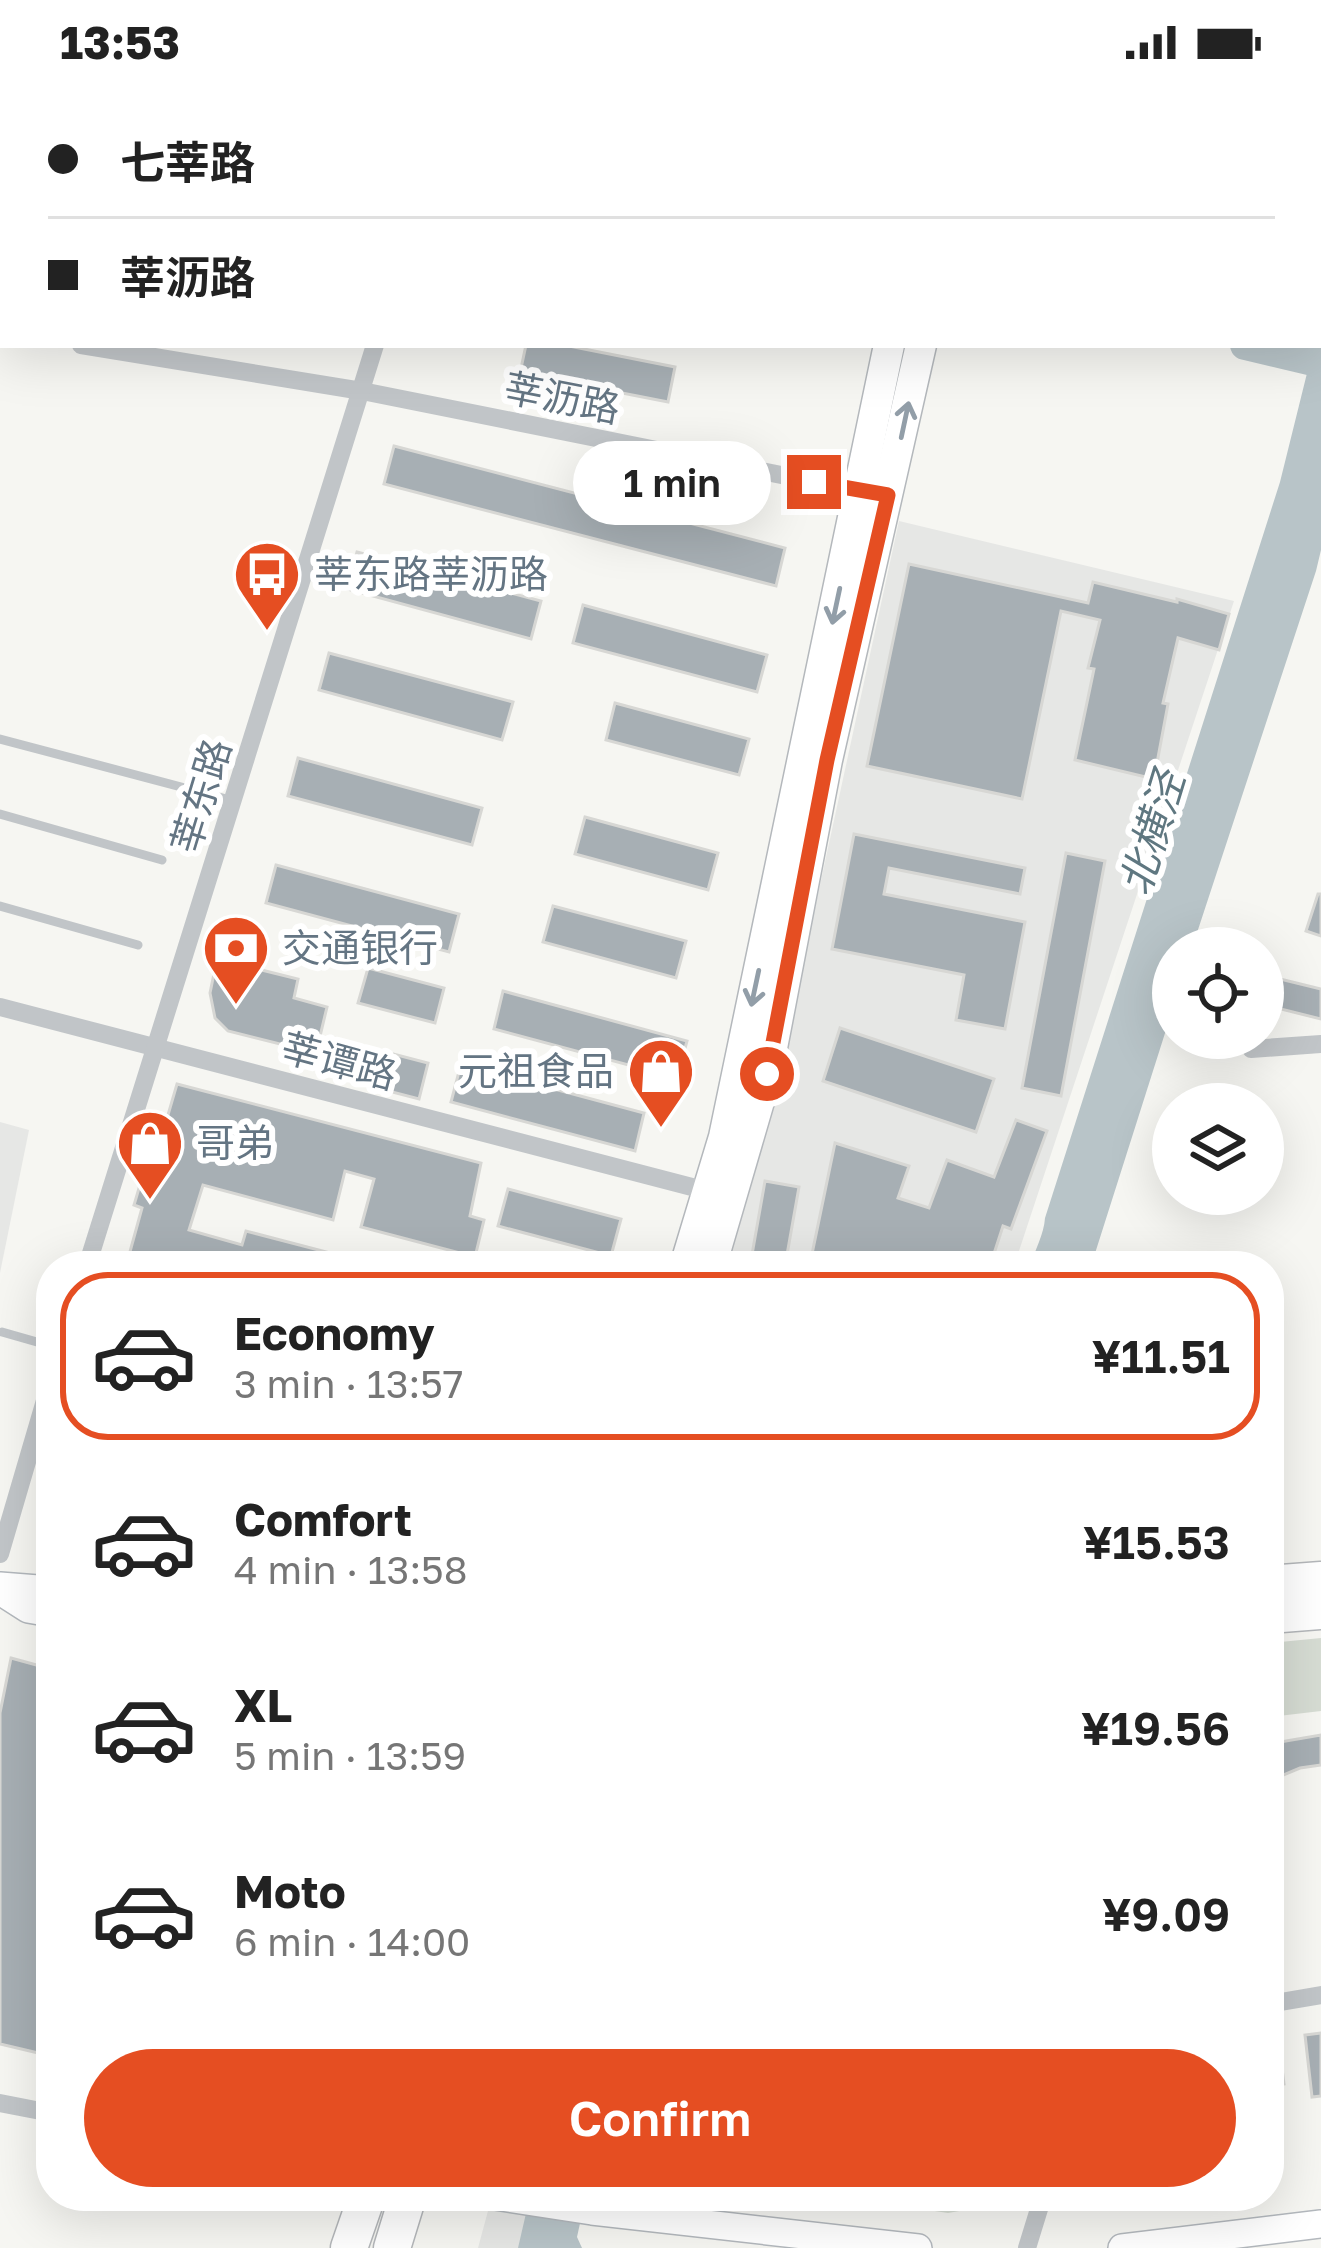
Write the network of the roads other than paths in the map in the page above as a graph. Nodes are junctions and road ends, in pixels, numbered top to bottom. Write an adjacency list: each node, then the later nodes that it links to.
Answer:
1 (99, 348): 5 (street, 莘沥路)
2 (374, 348): 5 (street, 莘东路)
3 (889, 348): 6 (main road)
4 (919, 348): 6 (main road, one-way to 4)
5 (362, 391): 6 (street, 莘沥路); 8 (street, 莘东路)
6 (874, 493): 17 (main road)
7 (0, 739): 8 (lane)
8 (233, 801): 15 (street, 莘东路)
9 (0, 814): 10 (lane)
10 (162, 860)
11 (0, 906): 12 (lane)
12 (138, 945)
13 (0, 1007): 15 (street, 莘谭路)
14 (1321, 1044): 16 (street)
15 (157, 1046): 17 (street, 莘谭路); 18 (street, 莘东路)
16 (1284, 1047)
17 (719, 1193): 19 (main road); 20 (main road)
18 (92, 1251)
19 (692, 1251)
20 (713, 1251)
21 (2, 1333): 22 (lane)
22 (36, 1342)
23 (36, 1432): 24 (street)
24 (0, 1554)
25 (1321, 1580): 26 (highway)
26 (1284, 1583)
27 (0, 1589): 28 (street); 29 (street)
28 (36, 1590)
29 (36, 1610)
30 (1321, 1610): 31 (highway)
31 (1284, 1614)
32 (1321, 1996): 33 (street)
33 (1284, 2001)
34 (0, 2103): 35 (street)
35 (36, 2110)
36 (362, 2211): 42 (highway)
37 (403, 2211): 43 (highway)
38 (592, 2211): 41 (street)
39 (1038, 2211): 45 (street)
40 (1321, 2224): 46 (street)
41 (820, 2242): 44 (street)
42 (349, 2248)
43 (392, 2248)
44 (918, 2248)
45 (1027, 2248)
46 (1121, 2248)

